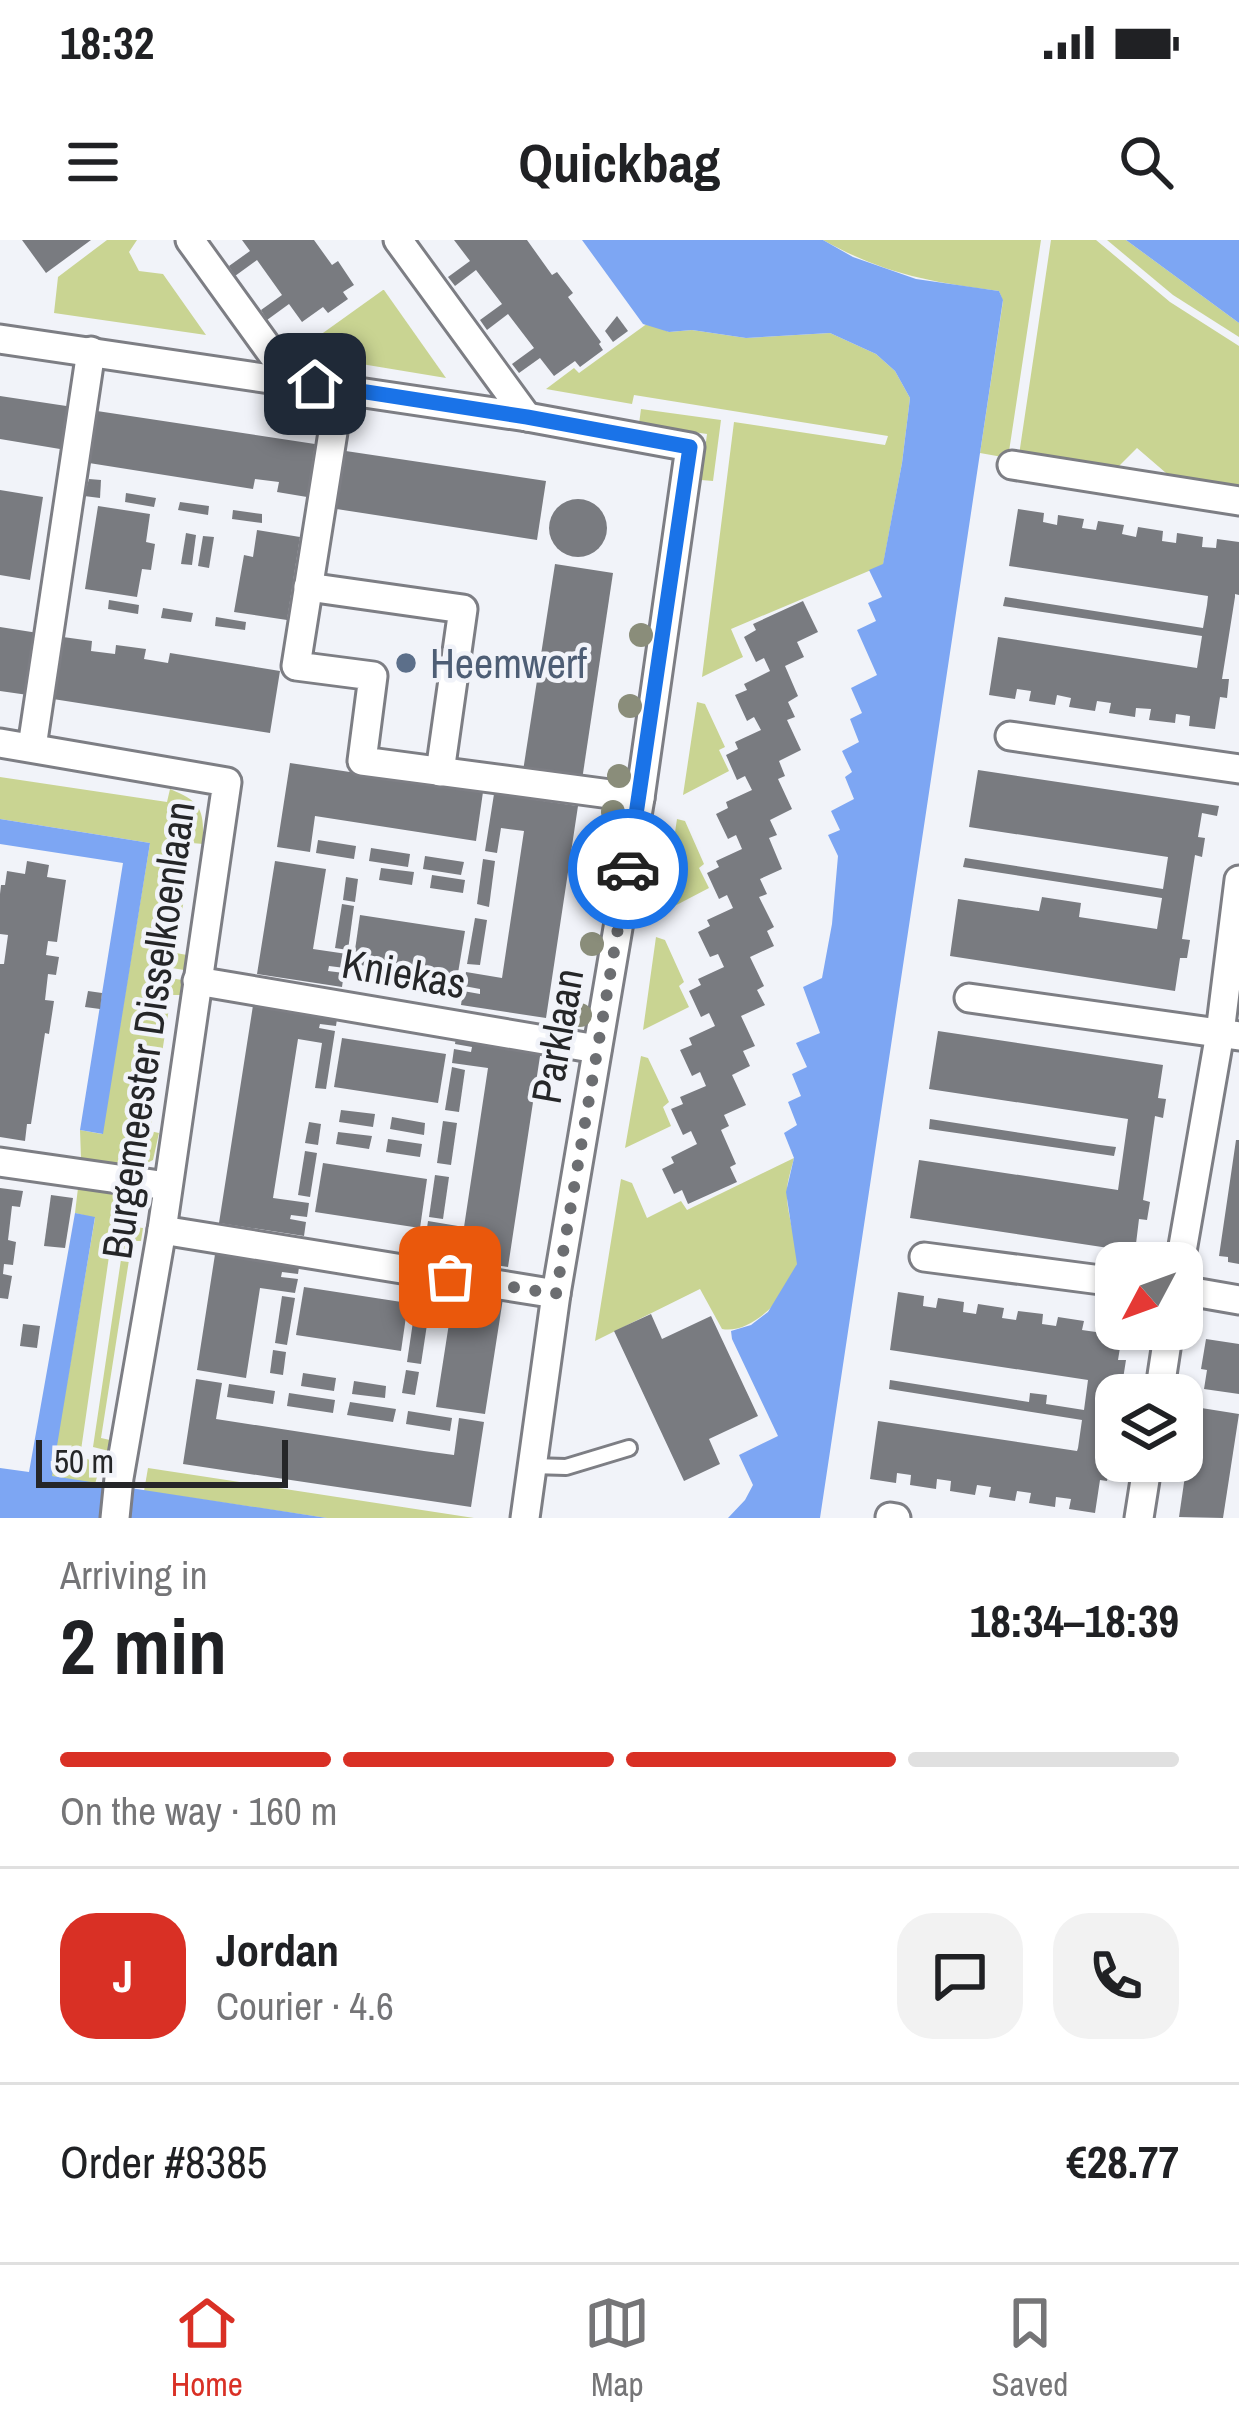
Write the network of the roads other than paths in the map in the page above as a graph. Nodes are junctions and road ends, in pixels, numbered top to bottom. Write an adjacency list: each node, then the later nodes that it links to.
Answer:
1 (190, 240): 6 (street)
2 (398, 240): 8 (street)
3 (0, 312): 4 (street, Parklaan)
4 (11, 341): 5 (street, Parklaan)
5 (91, 351): 6 (street, Parklaan); 14 (street)
6 (291, 380): 7 (street, Parklaan)
7 (340, 388): 8 (street, Parklaan); 11 (street)
8 (527, 417): 17 (street, Parklaan)
9 (1012, 465): 10 (street)
10 (1239, 501)
11 (308, 587): 16 (street); 16 (street)
12 (1010, 736): 15 (street)
13 (0, 743): 14 (street, Burgemeester Disselkoenlaan)
14 (32, 747): 19 (street, Burgemeester Disselkoenlaan)
15 (1239, 769)
16 (440, 772): 17 (street)
17 (640, 797): 22 (street, Parklaan)
18 (1239, 880): 21 (street)
19 (197, 981): 22 (street, Kniekas); 24 (street, Burgemeester Disselkoenlaan)
20 (969, 998): 21 (street)
21 (1230, 1035): 26 (street)
22 (597, 1048): 29 (street, Parklaan)
23 (0, 1162): 24 (street)
24 (167, 1186): 25 (street, Burgemeester Disselkoenlaan)
25 (162, 1230): 29 (street); 35 (street, Burgemeester Disselkoenlaan)
26 (1185, 1242)
27 (924, 1257): 28 (street)
28 (1095, 1279)
29 (556, 1294): 33 (street, Parklaan)
30 (1203, 1294): 31 (street)
31 (1239, 1300)
32 (629, 1448): 33 (lane)
33 (532, 1466): 36 (street, Parklaan)
34 (1145, 1482): 37 (street)
35 (116, 1518)
36 (525, 1518)
37 (1139, 1518)

